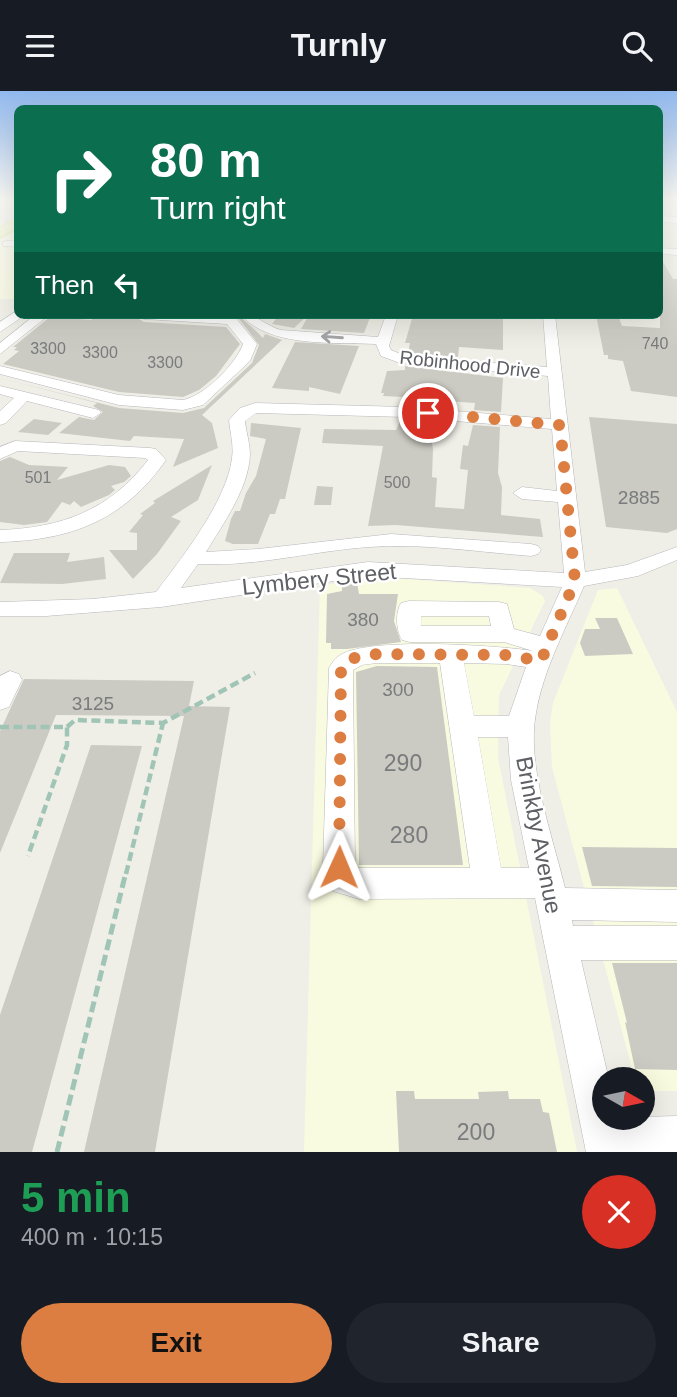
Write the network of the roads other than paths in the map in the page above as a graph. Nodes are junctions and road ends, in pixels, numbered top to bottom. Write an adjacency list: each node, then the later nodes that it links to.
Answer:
1 (14, 317): 7 (street)
2 (38, 319): 10 (street)
3 (214, 319): 12 (street)
4 (252, 319): 8 (street, one-way to 4)
5 (391, 319): 8 (street, Robinhood Drive)
6 (549, 319): 13 (street, Brinkby Avenue)
7 (0, 328)
8 (384, 341): 13 (street, Robinhood Drive)
9 (412, 348): 11 (street)
10 (0, 350)
11 (474, 353)
12 (0, 370)
13 (554, 372): 18 (street, Brinkby Avenue)
14 (0, 390): 15 (street)
15 (24, 396): 16 (street); 17 (street)
16 (93, 413)
17 (0, 420)
18 (560, 425): 21 (street, Brinkby Avenue); 25 (street)
19 (0, 454): 22 (street)
20 (522, 493): 21 (street)
21 (568, 497): 26 (street, Brinkby Avenue)
22 (0, 536)
23 (531, 550): 25 (street)
24 (677, 553): 26 (street, Lymbery Street)
25 (190, 557): 27 (street)
26 (575, 581): 27 (street, Lymbery Street); 30 (street, Brinkby Avenue)
27 (161, 600): 28 (street, Lymbery Street)
28 (0, 609)
29 (504, 634): 30 (street)
30 (545, 654): 31 (street); 33 (street, Brinkby Avenue)
31 (451, 655): 32 (street); 34 (street)
32 (461, 726): 33 (street); 34 (street)
33 (521, 727): 35 (street, Brinkby Avenue)
34 (488, 884): 35 (street)
35 (550, 893): 36 (street); 37 (street, Brinkby Avenue)
36 (677, 906)
37 (561, 943): 38 (street); 40 (street, Brinkby Avenue)
38 (677, 943)
39 (677, 1136): 40 (lane)
40 (604, 1143)

